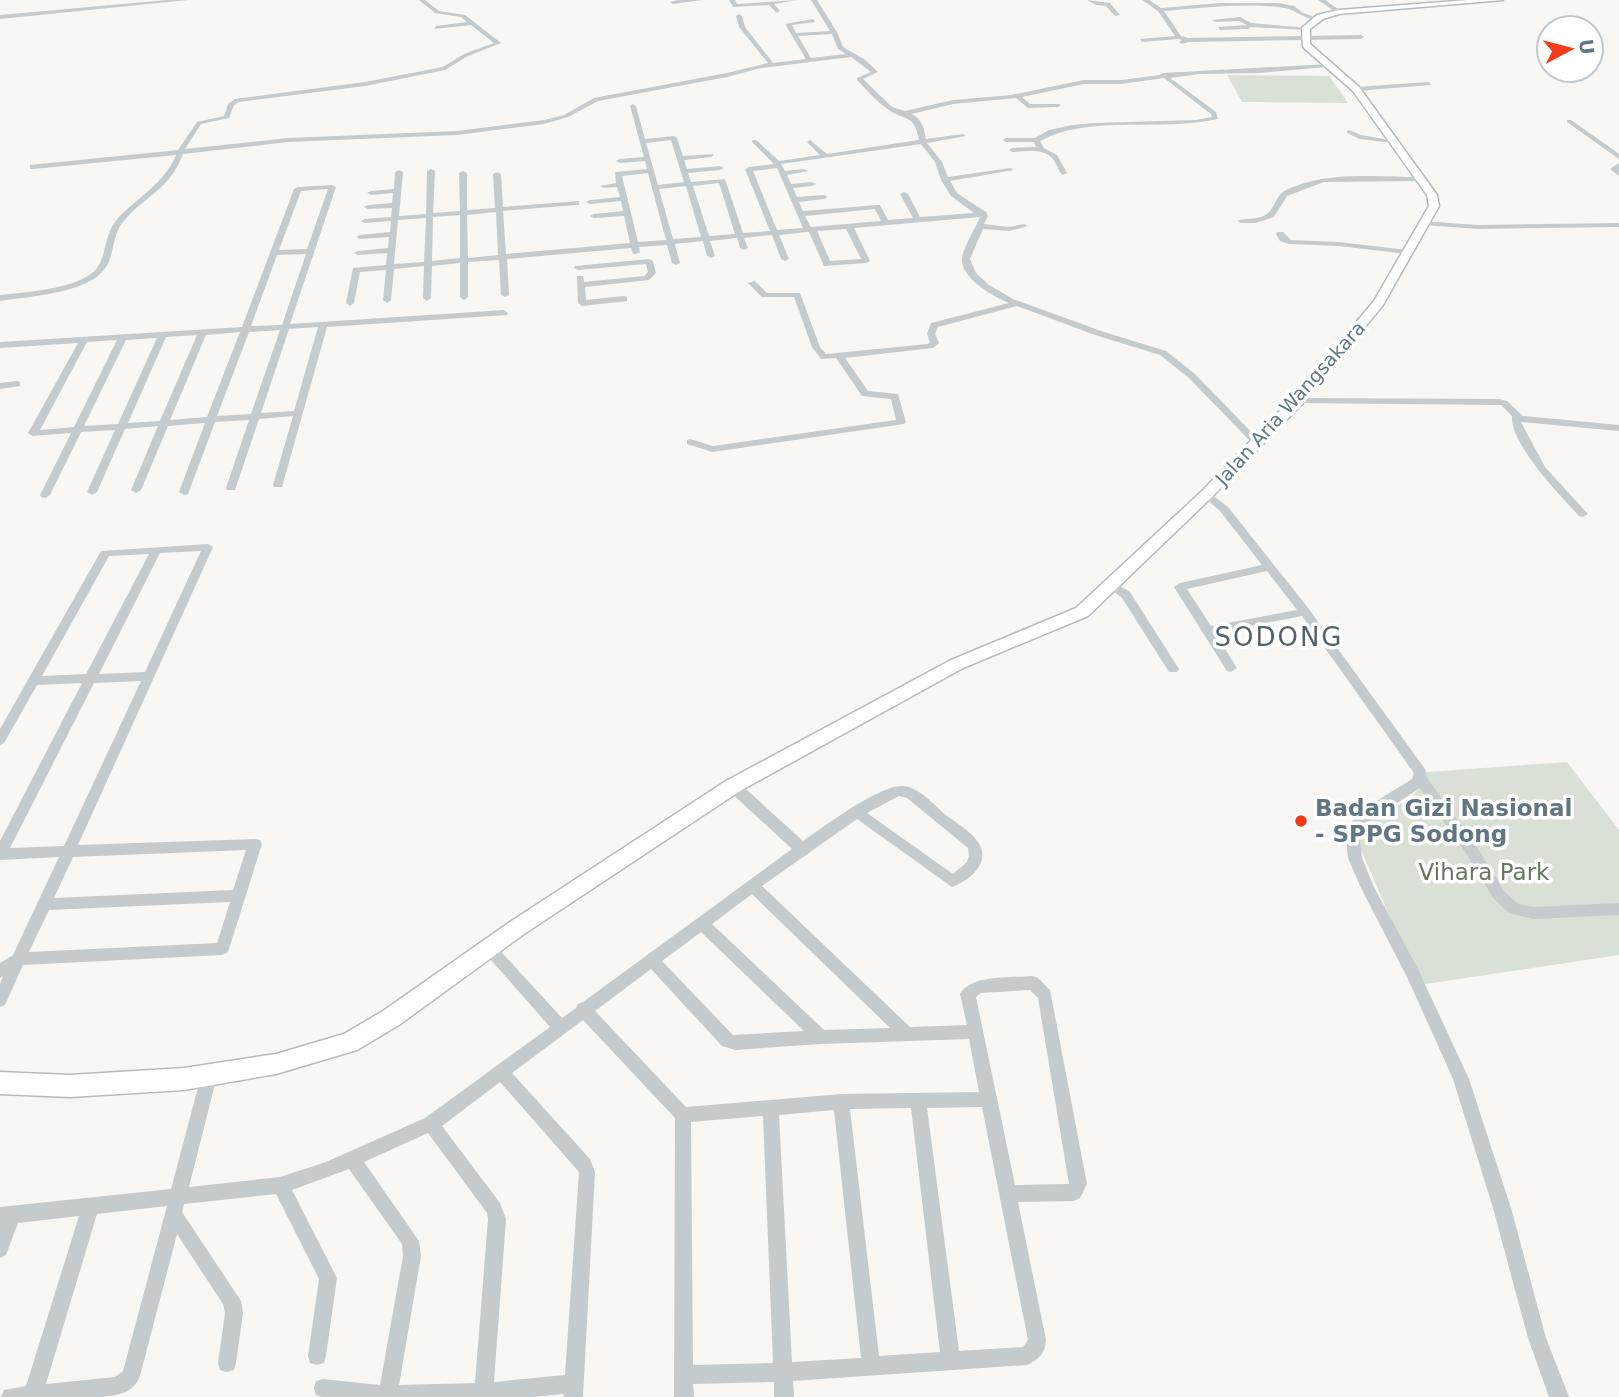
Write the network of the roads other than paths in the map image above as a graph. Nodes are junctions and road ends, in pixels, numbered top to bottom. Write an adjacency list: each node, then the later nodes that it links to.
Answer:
1 (185, 0): 19 (street)
2 (422, 0): 23 (street)
3 (700, 0): 11 (street)
4 (732, 0): 13 (street)
5 (794, 0): 13 (street)
6 (814, 0): 28 (street)
7 (1090, 0): 17 (street)
8 (1145, 0): 14 (street)
9 (1321, 0): 16 (street)
10 (1499, 0): 12 (street)
11 (675, 1)
12 (1486, 1): 16 (street)
13 (770, 3): 15 (street)
14 (1160, 10): 20 (street); 33 (street)
15 (777, 11)
16 (1339, 12): 20 (street)
17 (1117, 15)
18 (739, 16): 36 (street)
19 (0, 17)
20 (1317, 19): 27 (street)
21 (1215, 20): 24 (street)
22 (813, 21): 29 (street)
23 (471, 23): 25 (street); 57 (street)
24 (1251, 26): 26 (street); 27 (street); 30 (street)
25 (436, 27)
26 (1220, 28)
27 (1305, 32): 31 (street); 33 (street); 37 (street, Jalan Aria Wangsakara)
28 (834, 33): 29 (street); 34 (street)
29 (793, 35): 35 (street)
30 (1231, 36)
31 (1361, 37)
32 (1142, 40): 33 (street)
33 (1183, 40)
34 (851, 55): 35 (street); 44 (street)
35 (810, 61): 36 (street)
36 (772, 65): 57 (street)
37 (1327, 65): 38 (street); 40 (street, Jalan Aria Wangsakara)
38 (1163, 75): 41 (street); 49 (street)
39 (1429, 84): 40 (street)
40 (1356, 89): 52 (street, Jalan Aria Wangsakara)
41 (1016, 95): 42 (street); 44 (street)
42 (1058, 105)
43 (633, 106): 50 (street)
44 (906, 113): 54 (street)
45 (1569, 121): 60 (street)
46 (1349, 132): 52 (street)
47 (963, 136): 54 (street)
48 (1006, 140): 49 (street)
49 (1036, 140): 55 (street)
50 (642, 141): 61 (street); 62 (street)
51 (754, 141): 59 (street)
52 (1393, 141): 78 (street, Jalan Aria Wangsakara)
53 (810, 142): 59 (street)
54 (923, 142): 59 (street); 79 (street)
55 (1041, 149): 56 (street); 75 (street)
56 (1012, 150)
57 (180, 152): 65 (street); 142 (street)
58 (711, 155): 61 (street)
59 (824, 155)
60 (1619, 157)
61 (680, 158): 69 (street)
62 (647, 159): 63 (street); 72 (street)
63 (620, 161)
64 (1619, 165): 77 (street)
65 (33, 167)
66 (720, 168): 69 (street)
67 (1010, 170): 79 (street)
68 (430, 171): 101 (street)
69 (684, 171): 80 (street)
70 (804, 171): 74 (street)
71 (399, 172): 86 (street)
72 (650, 172): 82 (street); 85 (street)
73 (463, 173): 97 (street)
74 (782, 173): 84 (street); 114 (street)
75 (1063, 173)
76 (497, 174): 96 (street)
77 (1619, 174)
78 (1420, 179): 106 (street); 108 (street, Jalan Aria Wangsakara)
79 (945, 180): 100 (street)
80 (688, 184): 85 (street); 117 (street); 119 (street)
81 (812, 184): 84 (street)
82 (620, 185): 83 (street); 90 (street)
83 (604, 186)
84 (788, 186): 91 (street)
85 (655, 187): 120 (street)
86 (397, 191): 87 (street); 94 (street)
87 (371, 193)
88 (904, 194): 104 (street)
89 (824, 197): 91 (street)
90 (623, 199): 92 (street); 98 (street)
91 (794, 200): 99 (street)
92 (590, 202)
93 (576, 203): 96 (street)
94 (396, 205): 95 (street); 103 (street)
95 (368, 207)
96 (499, 210): 97 (street); 130 (street)
97 (464, 213): 101 (street); 133 (street)
98 (626, 213): 102 (street); 121 (street)
99 (800, 214): 107 (street); 113 (street)
100 (983, 214): 104 (street); 111 (street)
101 (429, 216): 103 (street); 134 (street)
102 (594, 216)
103 (394, 219): 105 (street); 115 (street)
104 (918, 220): 107 (street)
105 (365, 221)
106 (1241, 221)
107 (886, 223): 110 (street)
108 (1423, 223): 109 (street); 128 (street, Jalan Aria Wangsakara)
109 (1619, 225)
110 (849, 226): 113 (street); 113 (street)
111 (979, 226): 112 (street); 147 (street)
112 (1024, 226)
113 (810, 230): 114 (street)
114 (774, 233): 117 (street); 132 (street)
115 (393, 234): 118 (street); 123 (street)
116 (1280, 234): 128 (street)
117 (740, 236): 119 (street); 122 (street)
118 (360, 237)
119 (705, 239): 120 (street); 129 (street)
120 (670, 242): 121 (street); 135 (street)
121 (634, 245): 124 (street); 131 (street)
122 (744, 248)
123 (392, 250): 127 (street); 136 (street)
124 (576, 250): 130 (street); 137 (street)
125 (310, 251): 126 (street); 126 (street); 150 (street)
126 (274, 253): 151 (street)
127 (358, 253)
128 (1407, 253): 160 (street, Jalan Aria Wangsakara)
129 (711, 256)
130 (502, 257): 133 (street); 140 (street)
131 (637, 259)
132 (785, 259)
133 (464, 260): 134 (street); 141 (street)
134 (428, 263): 136 (street); 143 (street)
135 (676, 263)
136 (390, 267): 145 (street); 146 (street)
137 (578, 268): 139 (street); 139 (street)
138 (752, 283): 157 (street)
139 (580, 285): 144 (street)
140 (505, 295)
141 (464, 297)
142 (0, 298)
143 (427, 298)
144 (624, 299)
145 (387, 300)
146 (350, 303)
147 (1018, 303): 157 (street); 170 (street)
148 (504, 313): 149 (street)
149 (324, 323): 150 (street); 161 (street)
150 (285, 326): 151 (street); 162 (street)
151 (245, 329): 152 (street); 164 (street)
152 (203, 331): 153 (street); 165 (street)
153 (163, 334): 154 (street); 166 (street)
154 (123, 337): 155 (street); 168 (street)
155 (84, 340): 156 (street); 168 (street)
156 (0, 345)
157 (840, 357): 169 (street)
158 (17, 384): 159 (street)
159 (0, 386)
160 (1297, 401): 163 (street); 170 (street, Jalan Aria Wangsakara)
161 (299, 413): 162 (street); 171 (street)
162 (255, 416): 164 (street); 172 (street)
163 (1516, 417): 167 (street); 178 (street)
164 (211, 420): 165 (street); 175 (street)
165 (164, 423): 166 (street); 173 (street)
166 (122, 426): 168 (street); 174 (street)
167 (1619, 428)
168 (78, 429): 177 (street)
169 (690, 442)
170 (1256, 442): 176 (street, Jalan Aria Wangsakara)
171 (278, 485)
172 (231, 488)
173 (136, 490)
174 (92, 492)
175 (184, 492)
176 (1207, 494): 180 (street); 181 (street, Jalan Aria Wangsakara)
177 (45, 495)
178 (1583, 514)
179 (157, 549): 186 (street); 187 (street); 188 (street)
180 (1270, 567): 182 (street); 183 (street)
181 (1112, 585): 185 (street); 191 (street, Jalan Aria Wangsakara)
182 (1305, 612): 183 (street); 190 (street)
183 (1206, 631): 184 (street)
184 (1231, 668)
185 (1173, 669)
186 (149, 676): 187 (street); 194 (street)
187 (89, 678): 188 (street); 194 (street)
188 (32, 681): 189 (street)
189 (0, 740)
190 (1421, 779): 198 (street); 240 (street)
191 (733, 786): 193 (street); 200 (street, Jalan Aria Wangsakara)
192 (859, 814): 192 (street); 193 (street)
193 (802, 849): 195 (street)
194 (71, 850): 196 (street); 197 (street)
195 (752, 885): 199 (street); 208 (street)
196 (239, 896): 197 (street); 201 (street)
197 (44, 904): 201 (street)
198 (1619, 909)
199 (702, 923): 202 (street); 209 (street)
200 (489, 948): 206 (street); 211 (street, Jalan Aria Wangsakara)
201 (19, 959): 203 (street); 204 (street)
202 (652, 960): 205 (street); 209 (street)
203 (0, 971)
204 (0, 1000)
205 (583, 1009): 206 (street); 217 (street)
206 (560, 1027): 210 (street)
207 (976, 1032): 208 (street); 213 (street); 221 (street)
208 (908, 1035): 209 (street)
209 (821, 1037)
210 (502, 1073): 218 (street); 233 (street)
211 (209, 1076): 212 (street, Jalan Aria Wangsakara); 222 (street)
212 (0, 1083)
213 (989, 1099): 214 (street); 221 (street)
214 (918, 1101): 215 (street); 227 (street)
215 (841, 1102): 216 (street); 229 (street)
216 (771, 1107): 217 (street); 230 (street)
217 (683, 1115): 231 (street)
218 (431, 1124): 219 (street); 234 (street)
219 (352, 1158): 220 (street); 236 (street)
220 (280, 1185): 222 (street); 226 (street)
221 (1008, 1194): 227 (street)
222 (175, 1205): 223 (street); 228 (street); 235 (street)
223 (90, 1207): 224 (street); 235 (street)
224 (6, 1216): 225 (street)
225 (0, 1249)
226 (317, 1356)
227 (951, 1362): 229 (street)
228 (227, 1363)
229 (871, 1366): 230 (street)
230 (783, 1372): 231 (street); 239 (street)
231 (683, 1375): 238 (street)
232 (323, 1388): 236 (street)
233 (573, 1391): 234 (street)
234 (484, 1392): 236 (street)
235 (33, 1395): 237 (street)
236 (388, 1395)
237 (11, 1397)
238 (684, 1397)
239 (784, 1397)
240 (1559, 1397)

